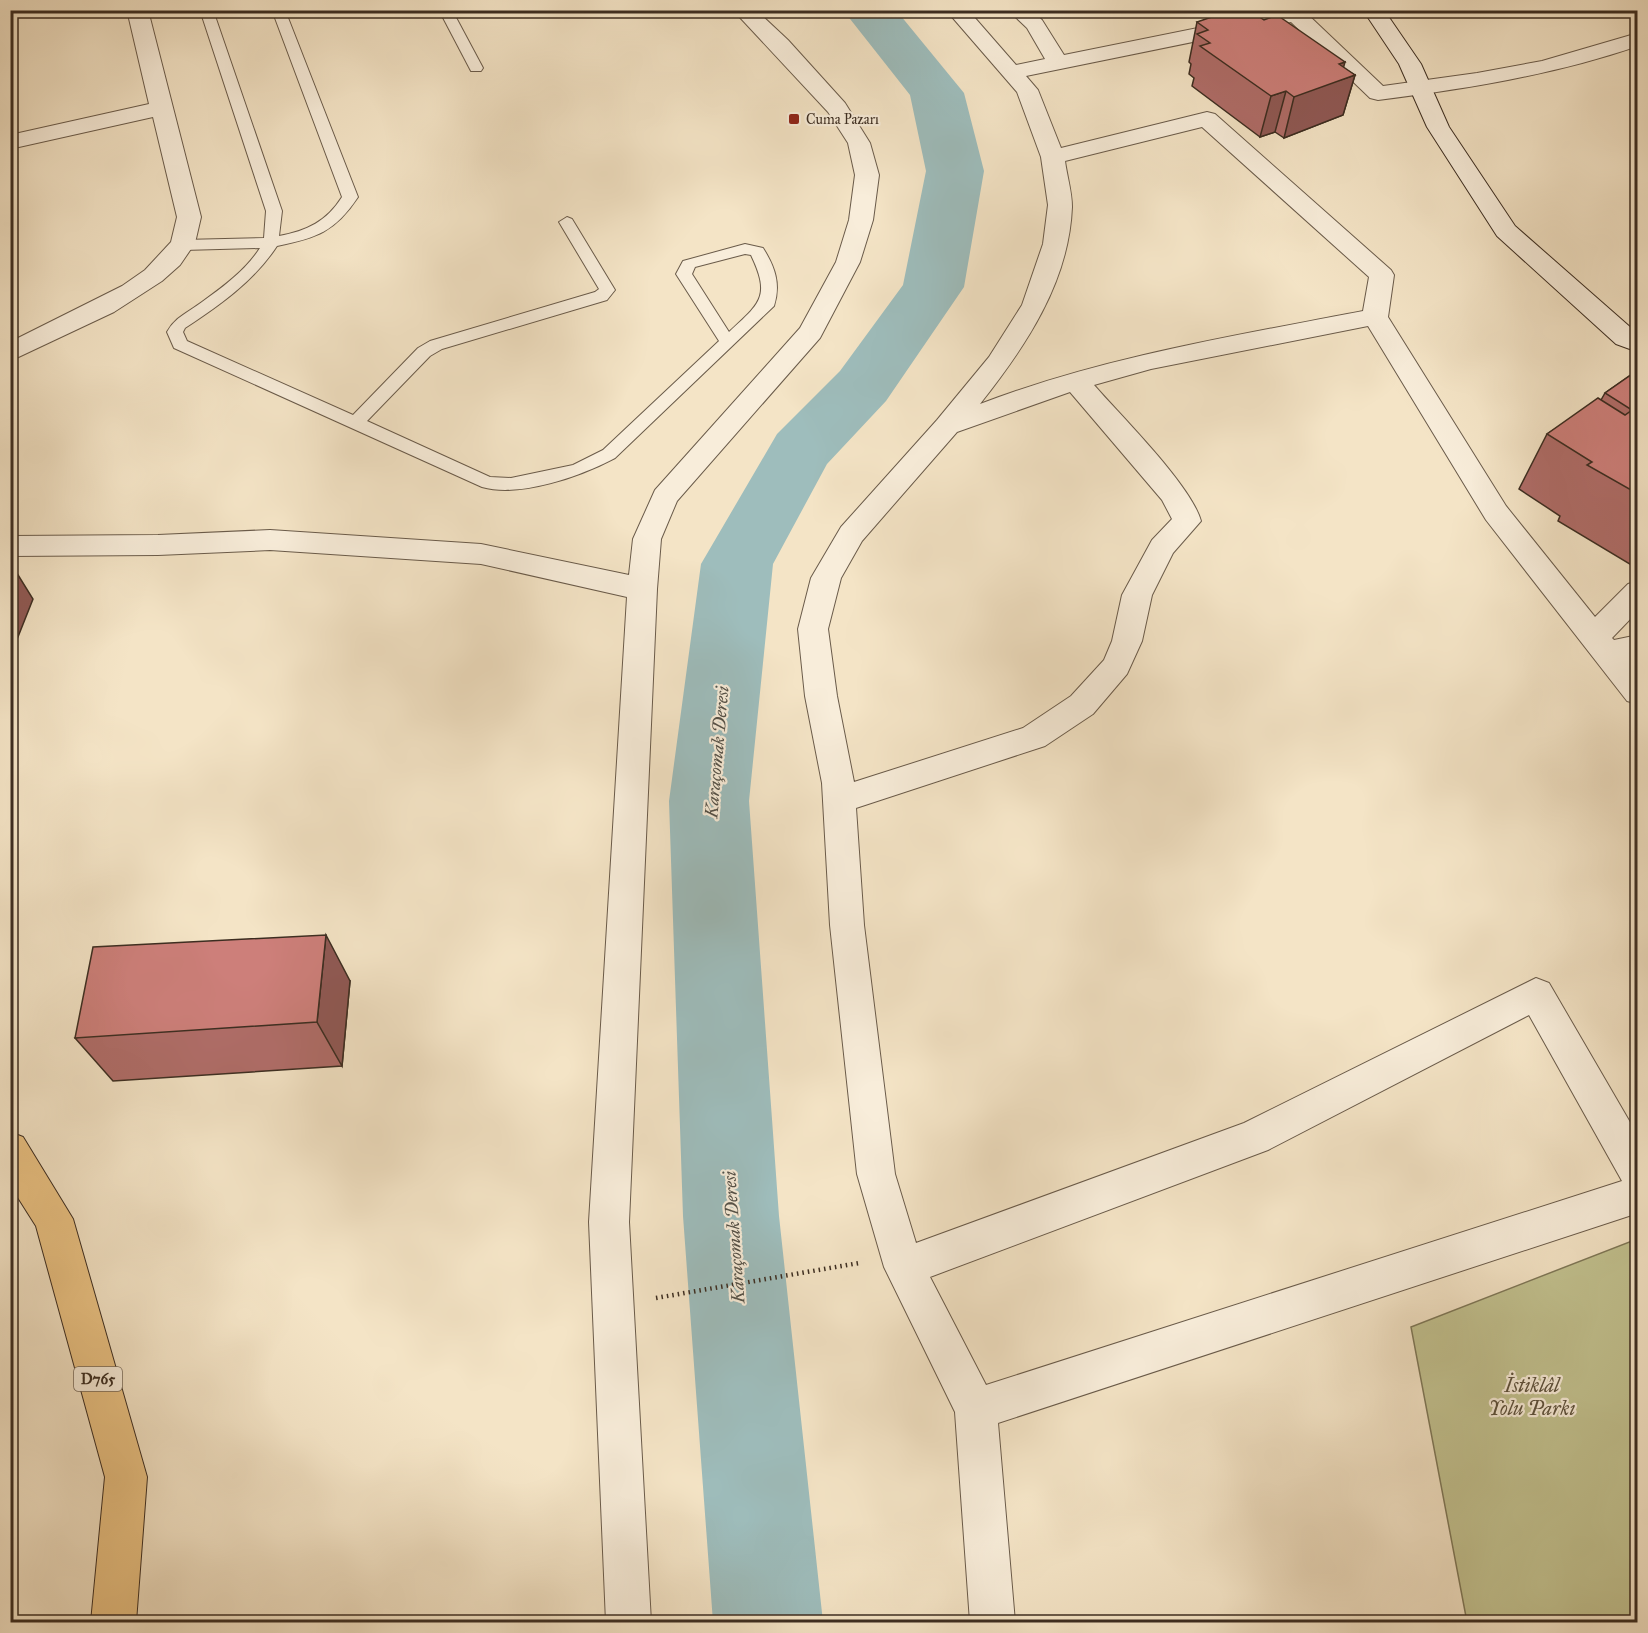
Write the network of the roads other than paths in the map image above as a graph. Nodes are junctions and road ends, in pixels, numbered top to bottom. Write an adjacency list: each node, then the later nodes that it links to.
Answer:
1 (137, 10): 14 (street)
2 (206, 10): 18 (lane)
3 (278, 10): 18 (lane)
4 (445, 10): 11 (lane)
5 (743, 10): 28 (street)
6 (956, 10): 12 (street)
7 (1018, 10): 10 (street)
8 (1373, 10): 13 (street)
9 (1638, 39): 13 (street)
10 (1058, 63): 12 (street); 13 (street)
11 (476, 68)
12 (1012, 72): 16 (street)
13 (1421, 88): 22 (street)
14 (162, 108): 15 (street); 19 (street)
15 (10, 142)
16 (1053, 157): 20 (street); 26 (street)
17 (567, 222): 25 (lane)
18 (271, 243): 19 (lane); 25 (lane)
19 (183, 244): 23 (street)
20 (1375, 316): 24 (street); 30 (street)
21 (728, 343): 21 (lane); 25 (lane)
22 (1638, 344)
23 (10, 353)
24 (1076, 381): 26 (street); 33 (street)
25 (355, 423)
26 (947, 426): 33 (street)
27 (10, 546): 28 (street)
28 (642, 589): 40 (street)
29 (1638, 592): 30 (street)
30 (1600, 645): 31 (street); 32 (street)
31 (1638, 646)
32 (1638, 692)
33 (839, 800): 37 (street)
34 (10, 1150): 39 (highway, D765)
35 (1638, 1173): 37 (street)
36 (1638, 1194): 38 (street)
37 (904, 1267): 38 (street)
38 (976, 1409): 41 (street)
39 (114, 1623)
40 (628, 1623)
41 (993, 1623)

